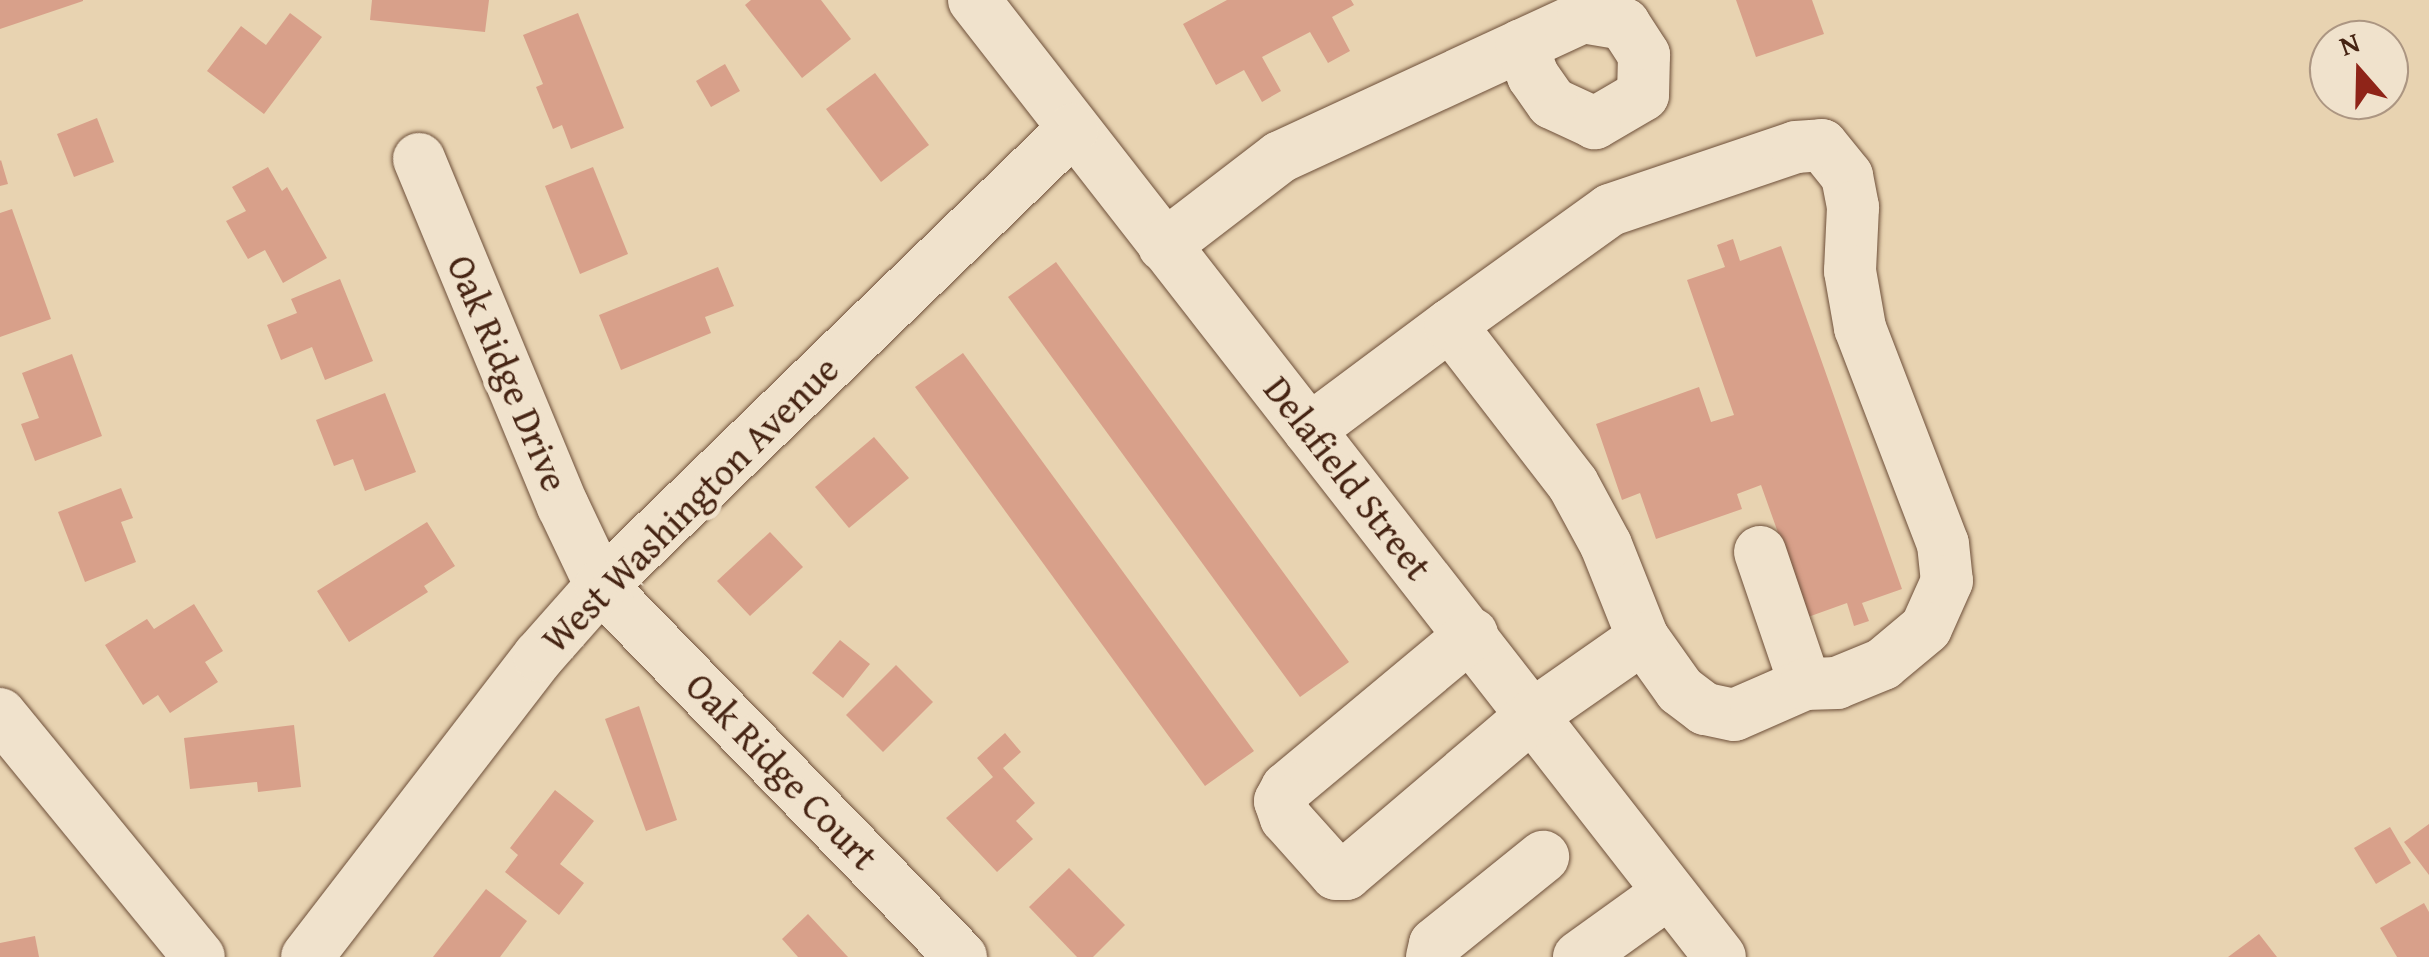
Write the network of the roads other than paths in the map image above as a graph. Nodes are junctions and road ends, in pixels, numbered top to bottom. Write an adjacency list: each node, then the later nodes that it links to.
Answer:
1 (974, 0): 3 (street, Delafield Street)
2 (1522, 46): 5 (street)
3 (1072, 130): 5 (street, Delafield Street); 9 (street, West Washington Avenue)
4 (419, 159): 9 (street, Oak Ridge Drive)
5 (1164, 246): 7 (street, Delafield Street)
6 (1450, 325): 7 (street); 11 (street); 12 (street)
7 (1310, 430): 10 (street, Delafield Street)
8 (1760, 552): 12 (street)
9 (601, 586): 18 (street, West Washington Avenue); 19 (street, Oak Ridge Court)
10 (1472, 634): 14 (street, Delafield Street); 14 (street)
11 (1643, 638): 12 (street); 14 (street)
12 (1805, 684)
13 (0, 714): 17 (street)
14 (1534, 714): 16 (street, Delafield Street)
15 (1544, 857): 20 (street)
16 (1668, 893): 21 (street); 22 (street, Delafield Street)
17 (199, 957)
18 (307, 957)
19 (961, 957)
20 (1432, 957)
21 (1579, 957)
22 (1720, 957)

